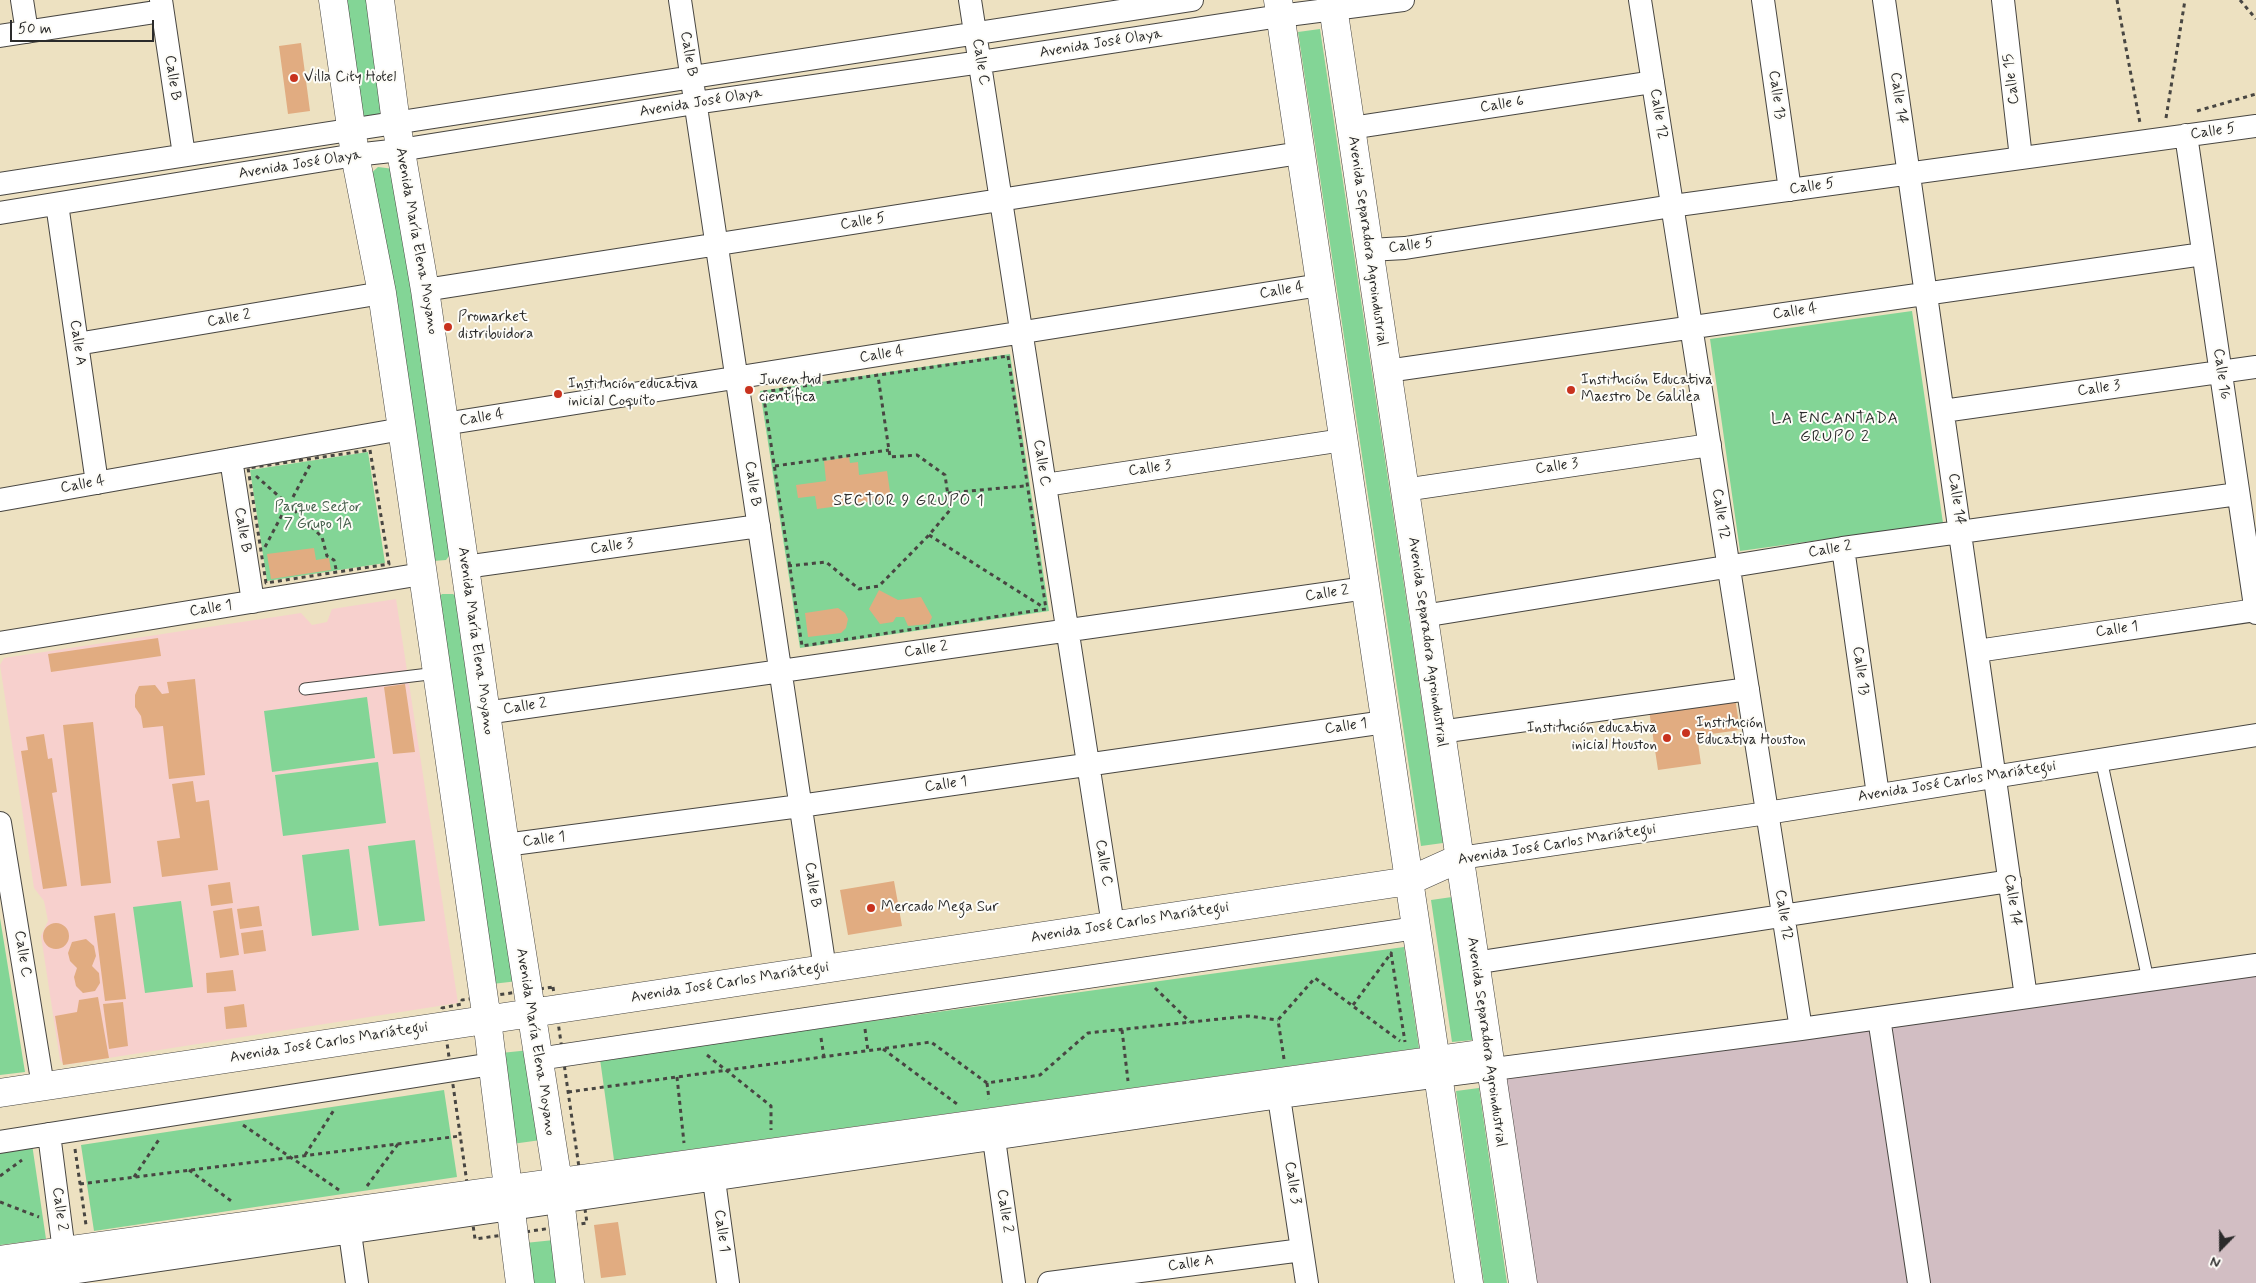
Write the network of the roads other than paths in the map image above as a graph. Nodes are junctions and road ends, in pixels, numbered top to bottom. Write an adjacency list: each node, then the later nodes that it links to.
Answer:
1 (22, 0): 15 (street)
2 (333, 0): 26 (street)
3 (380, 0): 22 (street, Avenida María Elena Moyano)
4 (680, 0): 19 (street, Calle B)
5 (970, 0): 16 (street, Calle C)
6 (1192, 0): 16 (street, Avenida José Olaya)
7 (1402, 0): 13 (street, Avenida José Olaya)
8 (1640, 0): 20 (street, Calle 12)
9 (1763, 0): 33 (street, Calle 13)
10 (1884, 0): 31 (street, Calle 14)
11 (2002, 0): 30 (street, Calle 15)
12 (162, 5): 15 (street); 29 (street, Calle B)
13 (1332, 5): 14 (street, Avenida José Olaya); 24 (street, Avenida Separadora Agroindustrial)
14 (1279, 8): 18 (street, Avenida José Olaya); 28 (street)
15 (27, 32): 17 (street)
16 (976, 34): 18 (street, Calle C); 19 (street, Avenida José Olaya)
17 (0, 36)
18 (981, 62): 21 (street, Avenida José Olaya); 34 (street, Calle C)
19 (691, 76): 21 (street, Calle B); 22 (street, Avenida José Olaya)
20 (1653, 82): 24 (street, Calle 6); 36 (street, Calle 12)
21 (695, 103): 27 (street, Avenida José Olaya); 38 (street, Calle B)
22 (396, 123): 26 (street, Avenida José Olaya); 27 (street, Avenida María Elena Moyano)
23 (2256, 126): 25 (street, Calle 5)
24 (1351, 128): 39 (street, Avenida Separadora Agroindustrial)
25 (2186, 135): 30 (street, Calle 5); 40 (street, Calle 16)
26 (354, 143): 27 (street, Avenida José Olaya); 29 (street, Avenida José Olaya); 35 (street, Avenida José Olaya); 43 (street)
27 (400, 150): 42 (street, Avenida María Elena Moyano)
28 (1300, 153): 34 (street, Calle 5); 41 (street)
29 (184, 155): 32 (street, Avenida José Olaya)
30 (2021, 158): 31 (street, Calle 5)
31 (1909, 173): 33 (street, Calle 5); 44 (street, Calle 14)
32 (0, 184)
33 (1790, 190): 36 (street, Calle 5)
34 (1001, 200): 38 (street, Calle 5); 46 (street, Calle C)
35 (57, 204): 37 (street, Avenida José Olaya); 47 (street, Calle A)
36 (1672, 206): 39 (street, Calle 5); 45 (street, Calle 12)
37 (0, 213)
38 (717, 244): 42 (street, Calle 5); 51 (street, Calle B)
39 (1369, 250): 49 (street, Avenida Separadora Agroindustrial)
40 (2203, 254): 44 (street, Calle 4); 50 (street, Calle 16)
41 (1320, 285): 46 (street, Calle 4); 55 (street)
42 (425, 290): 53 (street, Avenida María Elena Moyano)
43 (382, 293): 47 (street, Calle 2); 54 (street)
44 (1926, 293): 45 (street, Calle 4); 52 (street, Calle 14)
45 (1691, 327): 49 (street, Calle 4); 56 (street, Calle 12)
46 (1021, 333): 51 (street, Calle 4); 59 (street, Calle C)
47 (77, 344): 58 (street, Calle A)
48 (2256, 367): 50 (street, Calle 3)
49 (1386, 371): 60 (street, Avenida Separadora Agroindustrial)
50 (2220, 372): 52 (street, Calle 3); 61 (street, Calle 16)
51 (737, 378): 53 (street, Calle 4); 63 (street, Calle B)
52 (1943, 411): 64 (street, Calle 14)
53 (444, 424): 67 (street, Avenida María Elena Moyano)
54 (402, 429): 57 (street, Calle 4); 68 (street)
55 (1343, 440): 59 (street, Calle 3); 69 (street)
56 (1710, 445): 60 (street, Calle 3); 66 (street, Calle 12)
57 (231, 458): 58 (street, Calle 4); 70 (street, Calle B)
58 (96, 483): 62 (street, Calle 4)
59 (1036, 485): 73 (street, Calle C)
60 (1404, 490): 72 (street, Avenida Separadora Agroindustrial)
61 (2238, 494): 64 (street, Calle 2); 71 (street, Calle 16)
62 (0, 500)
63 (758, 526): 67 (street, Calle 3); 76 (street, Calle B)
64 (1960, 532): 65 (street, Calle 2); 75 (street, Calle 14)
65 (1843, 548): 66 (street, Calle 2); 87 (street, Calle 13)
66 (1728, 566): 72 (street, Calle 2); 79 (street, Calle 12)
67 (465, 567): 80 (street, Avenida María Elena Moyano)
68 (422, 574): 70 (street, Calle 1); 77 (street)
69 (1366, 588): 73 (street, Calle 2); 81 (street)
70 (253, 602): 74 (street, Calle 1)
71 (2256, 611): 75 (street, Calle 1)
72 (1423, 616): 82 (street, Avenida Separadora Agroindustrial)
73 (1067, 630): 76 (street, Calle 2); 85 (street, Calle C)
74 (0, 643)
75 (1977, 651): 86 (street, Calle 14)
76 (780, 671): 80 (street, Calle 2); 88 (street, Calle B)
77 (436, 673): 78 (lane); 105 (street)
78 (305, 689)
79 (1748, 689): 82 (street); 89 (street, Calle 12)
80 (486, 713): 91 (street, Avenida María Elena Moyano)
81 (1386, 722): 85 (street, Calle 1); 93 (street)
82 (1440, 732): 92 (street, Avenida Separadora Agroindustrial)
83 (2256, 735): 84 (street, Avenida José Carlos Mariátegui)
84 (2101, 759): 86 (street, Avenida José Carlos Mariátegui); 101 (lane)
85 (1088, 764): 88 (street, Calle 1); 96 (street, Calle C)
86 (1995, 776): 87 (street, Avenida José Carlos Mariátegui); 94 (street, Calle 14)
87 (1878, 795): 89 (street, Avenida José Carlos Mariátegui)
88 (800, 806): 91 (street, Calle 1); 100 (street, Calle B)
89 (1767, 812): 92 (street, Avenida José Carlos Mariátegui); 95 (street, Calle 12)
90 (0, 823): 111 (street, Calle C)
91 (505, 845): 103 (street, Avenida María Elena Moyano)
92 (1460, 858): 93 (street, Avenida José Carlos Mariátegui); 98 (street, Avenida Separadora Agroindustrial)
93 (1409, 881): 96 (street, Avenida José Carlos Mariátegui); 97 (street)
94 (2010, 881): 95 (street); 102 (street, Calle 14)
95 (1783, 916): 98 (street); 106 (street, Calle 12)
96 (1113, 925): 100 (street, Avenida José Carlos Mariátegui)
97 (1416, 928): 107 (street); 110 (street)
98 (1474, 963): 108 (street, Avenida Separadora Agroindustrial)
99 (2256, 965): 101 (street)
100 (825, 968): 103 (street, Avenida José Carlos Mariátegui)
101 (2148, 980): 102 (street)
102 (2026, 997): 104 (street)
103 (530, 1013): 105 (street, Avenida José Carlos Mariátegui); 107 (street, Avenida María Elena Moyano)
104 (1879, 1018): 106 (street); 134 (street)
105 (487, 1020): 109 (street); 111 (street, Avenida José Carlos Mariátegui)
106 (1801, 1029): 108 (street)
107 (538, 1059): 118 (street, Avenida María Elena Moyano)
108 (1489, 1062): 110 (street); 133 (street, Avenida Separadora Agroindustrial)
109 (492, 1064): 114 (street); 119 (street)
110 (1437, 1069): 112 (street); 132 (street)
111 (43, 1086): 113 (street, Avenida José Carlos Mariátegui)
112 (1278, 1090): 115 (street); 118 (street); 121 (street, Calle 3)
113 (0, 1092)
114 (49, 1134): 116 (street); 123 (street, Calle 2)
115 (994, 1139): 117 (street); 129 (street, Calle 2)
116 (0, 1142)
117 (714, 1180): 118 (street); 128 (street, Calle 1)
118 (559, 1192): 119 (street); 127 (street, Avenida María Elena Moyano)
119 (509, 1199): 120 (street); 123 (street); 126 (street)
120 (350, 1233): 123 (street); 125 (street)
121 (1302, 1250): 130 (street, Calle A); 131 (street, Calle 3)
122 (0, 1260): 123 (street)
123 (72, 1264): 124 (street)
124 (2, 1283)
125 (357, 1283)
126 (520, 1283)
127 (570, 1283)
128 (728, 1283)
129 (1014, 1283)
130 (1050, 1283)
131 (1307, 1283)
132 (1469, 1283)
133 (1523, 1283)
134 (1919, 1283)

